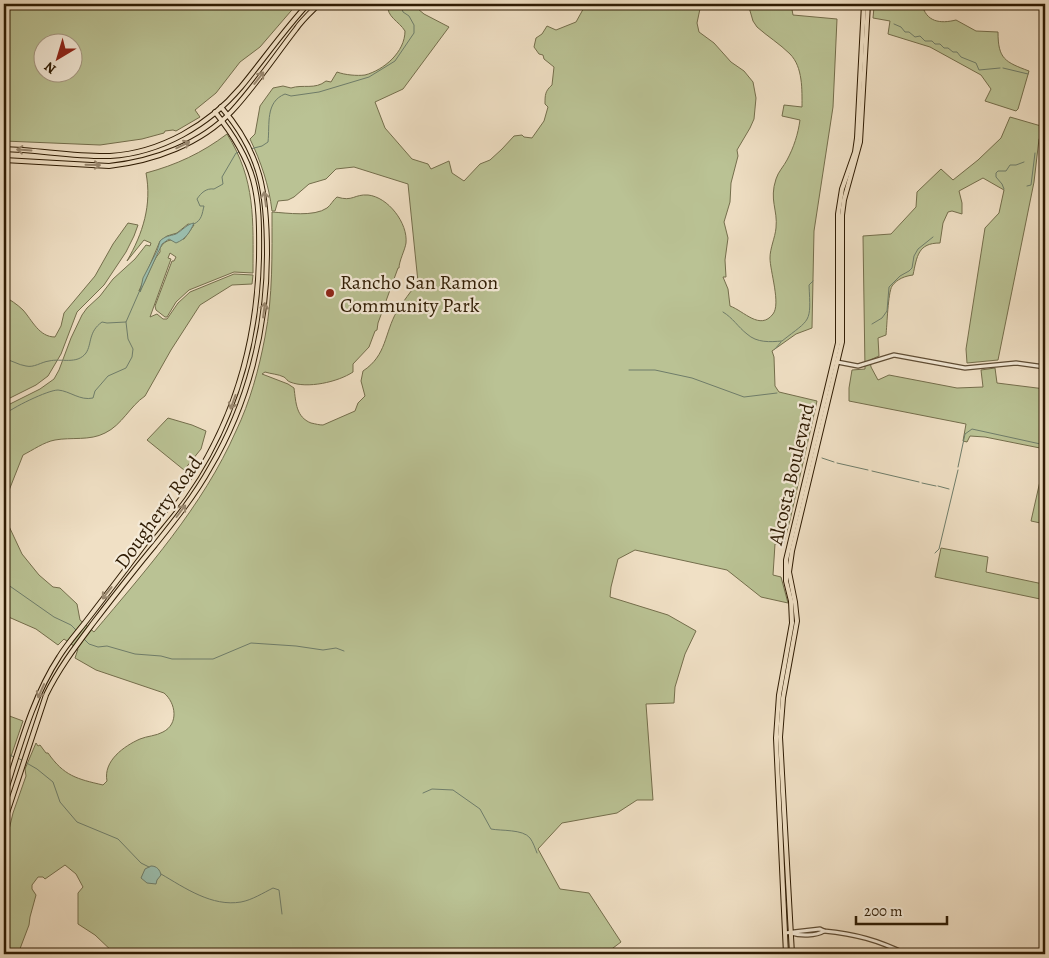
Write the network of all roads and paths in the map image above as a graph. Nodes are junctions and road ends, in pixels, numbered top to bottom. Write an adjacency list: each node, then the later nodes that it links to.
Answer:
1 (308, 4): 4 (main road)
2 (319, 4): 6 (main road, one-way to 2)
3 (866, 4): 10 (main road, Alcosta Boulevard); 12 (main road, Alcosta Boulevard)
4 (221, 107): 5 (main road); 6 (main road, Dougherty Road)
5 (216, 112): 7 (main road, Dougherty Road); 8 (main road, one-way to 8)
6 (228, 115): 7 (main road); 14 (main road, Dougherty Road, one-way to 6)
7 (222, 120): 9 (main road, one-way to 7); 13 (main road, Dougherty Road, one-way to 13)
8 (4, 149)
9 (4, 160)
10 (837, 362): 11 (street); 12 (main road, Alcosta Boulevard)
11 (1045, 367)
12 (794, 631): 15 (main road, Alcosta Boulevard); 16 (main road, Alcosta Boulevard)
13 (4, 796)
14 (4, 822)
15 (791, 932): 16 (street); 18 (main road, Alcosta Boulevard); 19 (street)
16 (785, 933): 17 (main road, Alcosta Boulevard)
17 (786, 954)
18 (792, 954)
19 (906, 954)

